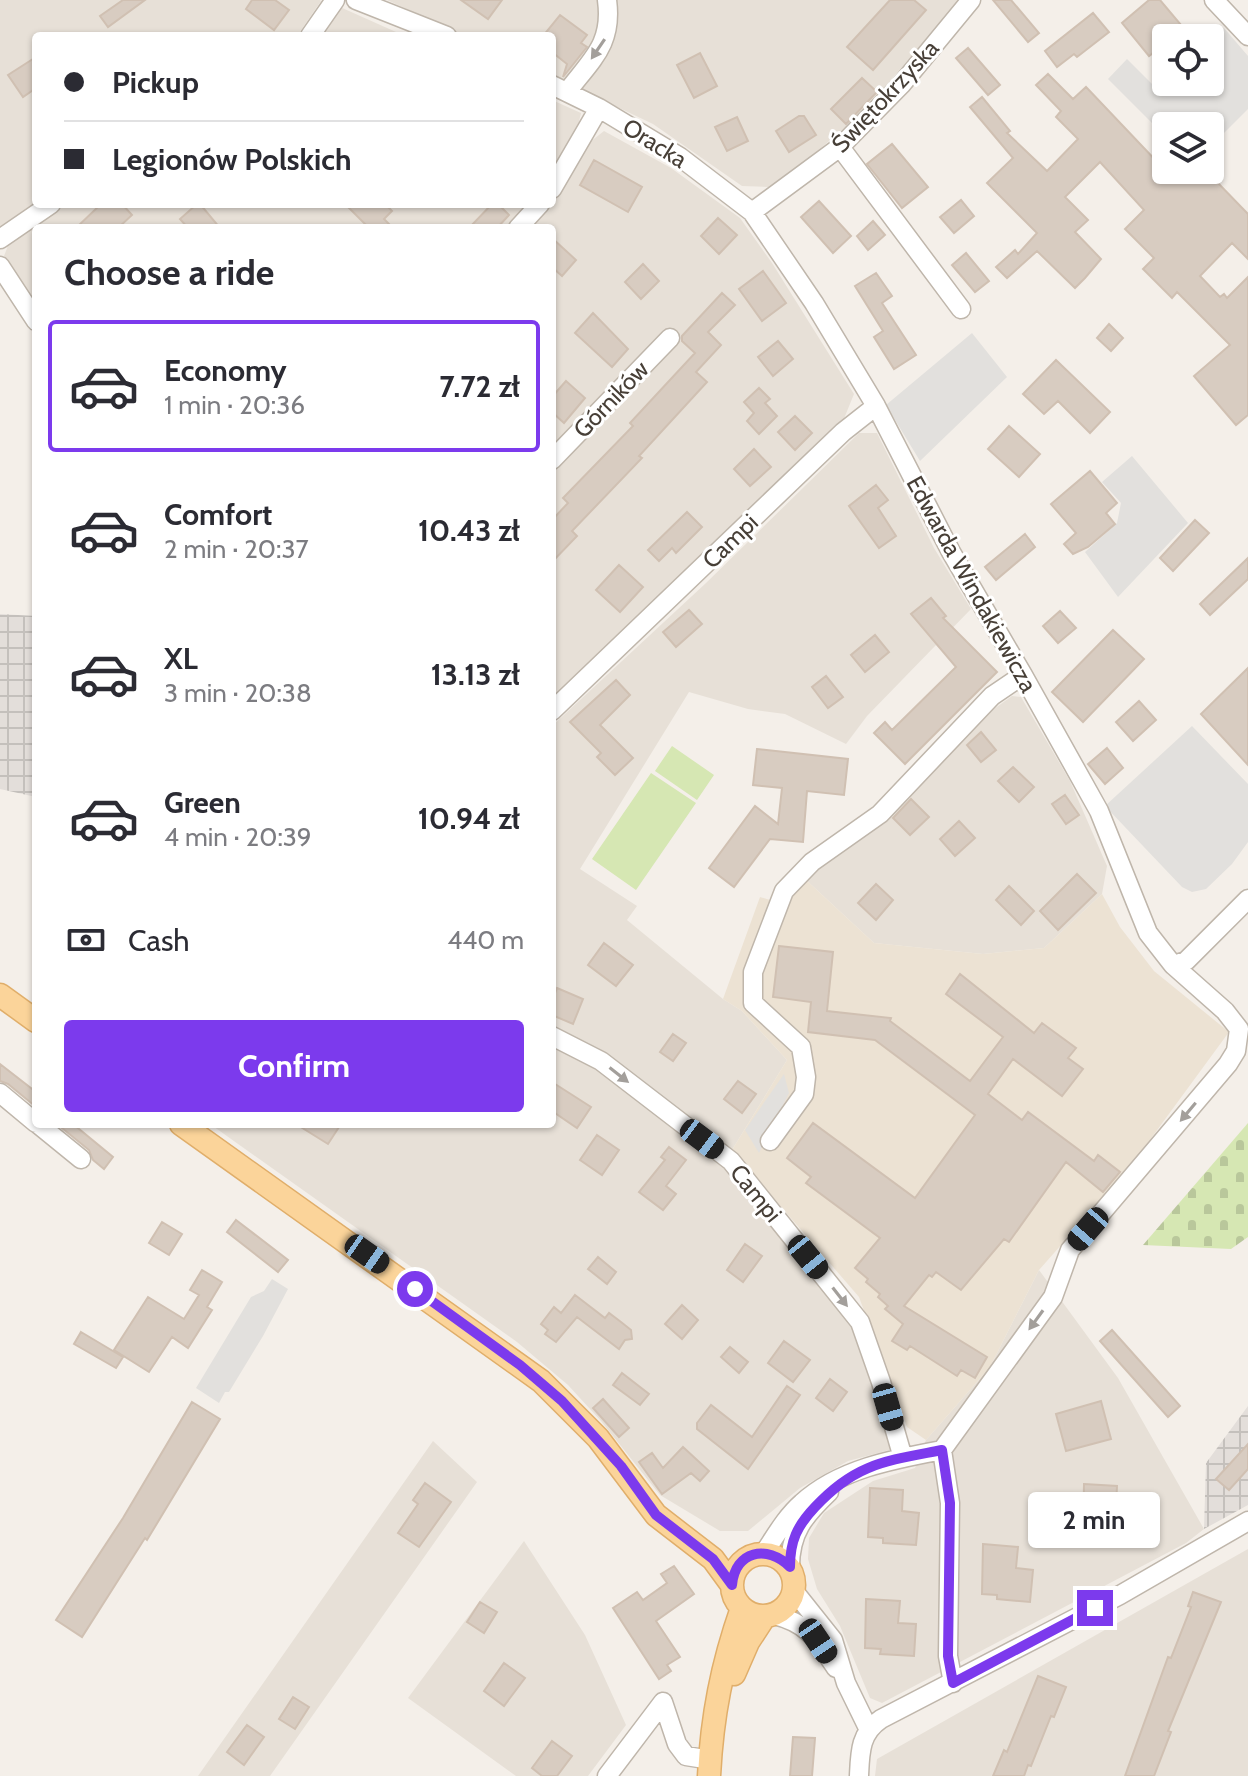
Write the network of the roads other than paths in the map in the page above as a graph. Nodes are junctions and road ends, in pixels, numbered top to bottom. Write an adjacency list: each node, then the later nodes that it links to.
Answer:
1 (335, 0): 6 (street)
2 (356, 0): 7 (street)
3 (607, 0): 9 (street, one-way to 9)
4 (971, 0): 11 (street, Świętokrzyska)
5 (1214, 0): 8 (street)
6 (313, 32)
7 (437, 32)
8 (1248, 36)
9 (560, 88): 10 (street, Oracka)
10 (599, 108): 12 (street); 15 (street, Oracka)
11 (840, 147): 15 (street, Świętokrzyska); 19 (street)
12 (556, 182)
13 (45, 208): 17 (street)
14 (536, 208): 16 (street)
15 (752, 212): 22 (street, Edwarda Windakiewicza)
16 (522, 224)
17 (0, 239)
18 (0, 266): 20 (street)
19 (961, 309)
20 (32, 315)
21 (670, 338): 23 (street, Górników)
22 (876, 406): 24 (street, Edwarda Windakiewicza); 25 (street, Campi)
23 (556, 456)
24 (1023, 675): 27 (street, Edwarda Windakiewicza); 35 (street)
25 (556, 707)
26 (1248, 899): 27 (street)
27 (1173, 965): 37 (street, Edwarda Windakiewicza, one-way to 37)
28 (0, 995): 29 (main road)
29 (32, 1018)
30 (556, 1037): 38 (street, Campi, one-way to 38)
31 (0, 1093): 32 (street)
32 (32, 1119)
33 (43, 1128): 36 (street)
34 (187, 1128): 40 (main road)
35 (770, 1141)
36 (81, 1159)
37 (942, 1450): 38 (street); 49 (street)
38 (903, 1458): 39 (street)
39 (850, 1475): 42 (street); 43 (street)
40 (635, 1484): 42 (main road); 44 (main road)
41 (1248, 1521): 49 (street)
42 (759, 1554): 43 (main road); 44 (main road)
43 (790, 1567): 45 (main road)
44 (732, 1585): 46 (main road)
45 (794, 1591): 47 (main road); 48 (street)
46 (742, 1608): 47 (main road); 51 (main road)
47 (769, 1615): 48 (street); 51 (main road)
48 (846, 1683): 50 (street)
49 (953, 1683): 50 (street)
50 (868, 1728): 53 (street)
51 (711, 1760): 52 (street)
52 (607, 1776)
53 (859, 1776)

